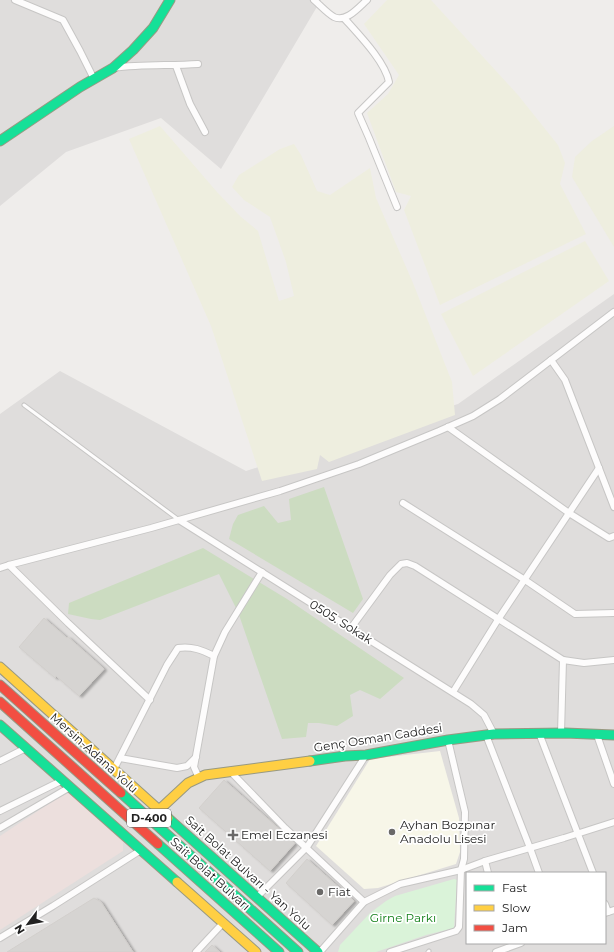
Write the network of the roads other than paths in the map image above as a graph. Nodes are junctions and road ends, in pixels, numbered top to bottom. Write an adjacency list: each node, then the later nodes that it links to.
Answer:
1 (15, 0): 9 (street)
2 (170, 0): 8 (main road)
3 (314, 0): 5 (street)
4 (367, 0): 5 (street)
5 (344, 18): 12 (street)
6 (198, 64): 7 (street)
7 (176, 66): 8 (street); 10 (street)
8 (113, 68): 9 (main road)
9 (94, 79): 11 (main road)
10 (205, 132)
11 (0, 141)
12 (397, 207)
13 (614, 312): 14 (street)
14 (551, 360): 16 (street); 17 (street)
15 (24, 405): 21 (lane)
16 (448, 427): 20 (street); 21 (street)
17 (599, 468): 19 (street); 20 (street)
18 (403, 503): 26 (street)
19 (614, 507)
20 (569, 513): 22 (street); 26 (street)
21 (179, 520): 23 (street); 25 (street, 0505. Sokak)
22 (614, 536)
23 (9, 564): 24 (street); 36 (street)
24 (0, 568)
25 (262, 572): 29 (street, 0505. Sokak); 30 (street)
26 (525, 580): 27 (street); 28 (street)
27 (614, 613)
28 (499, 618): 29 (street); 31 (street); 35 (street)
29 (351, 628): 35 (street, 0505. Sokak)
30 (214, 656): 36 (street); 47 (street)
31 (563, 660): 32 (street); 40 (street)
32 (614, 660)
33 (0, 667): 50 (main road, Sait Bolat Bulvarı - Yan Yolu)
34 (0, 685): 76 (main road, Mersin-Adana Yolu / D-400)
35 (452, 692): 41 (street, 0505. Sokak)
36 (150, 700): 48 (street)
37 (0, 702): 75 (main road, Sait Bolat Bulvarı / D-400)
38 (0, 725): 45 (main road)
39 (540, 733): 40 (main road, Genç Osman Caddesi); 41 (main road, Genç Osman Caddesi); 59 (street)
40 (561, 733): 42 (main road, Genç Osman Caddesi)
41 (490, 734): 44 (main road, Genç Osman Caddesi); 61 (street, 0505. Sokak)
42 (596, 735): 43 (main road, Genç Osman Caddesi); 54 (street)
43 (614, 735)
44 (448, 740): 46 (main road, Genç Osman Caddesi); 64 (street)
45 (26, 748): 49 (street); 53 (main road)
46 (366, 755): 51 (main road, Genç Osman Caddesi); 60 (street)
47 (196, 756): 48 (street); 52 (street)
48 (120, 758): 50 (street)
49 (0, 761)
50 (114, 769): 55 (main road, Sait Bolat Bulvarı - Yan Yolu)
51 (230, 771): 52 (main road, Genç Osman Caddesi); 60 (street)
52 (198, 778): 55 (main road, Genç Osman Caddesi)
53 (66, 784): 56 (street); 58 (street); 62 (main road)
54 (614, 784)
55 (159, 810): 68 (main road, Sait Bolat Bulvarı - Yan Yolu)
56 (0, 811)
57 (614, 822): 59 (street)
58 (0, 828)
59 (577, 834): 61 (street); 67 (street)
60 (307, 847): 68 (street); 69 (street)
61 (530, 848): 63 (street); 66 (street, 0505. Sokak)
62 (141, 850): 70 (main road); 71 (street)
63 (485, 860): 64 (street); 65 (street)
64 (461, 870): 69 (street); 78 (street)
65 (488, 872)
66 (539, 872)
67 (593, 872)
68 (257, 897): 77 (main road, Sait Bolat Bulvarı - Yan Yolu)
69 (364, 902): 77 (street)
70 (223, 923): 73 (street); 74 (main road)
71 (0, 938)
72 (511, 945): 79 (street)
73 (196, 952)
74 (256, 952)
75 (279, 952)
76 (298, 952)
77 (319, 952)
78 (390, 952)
79 (496, 952)

